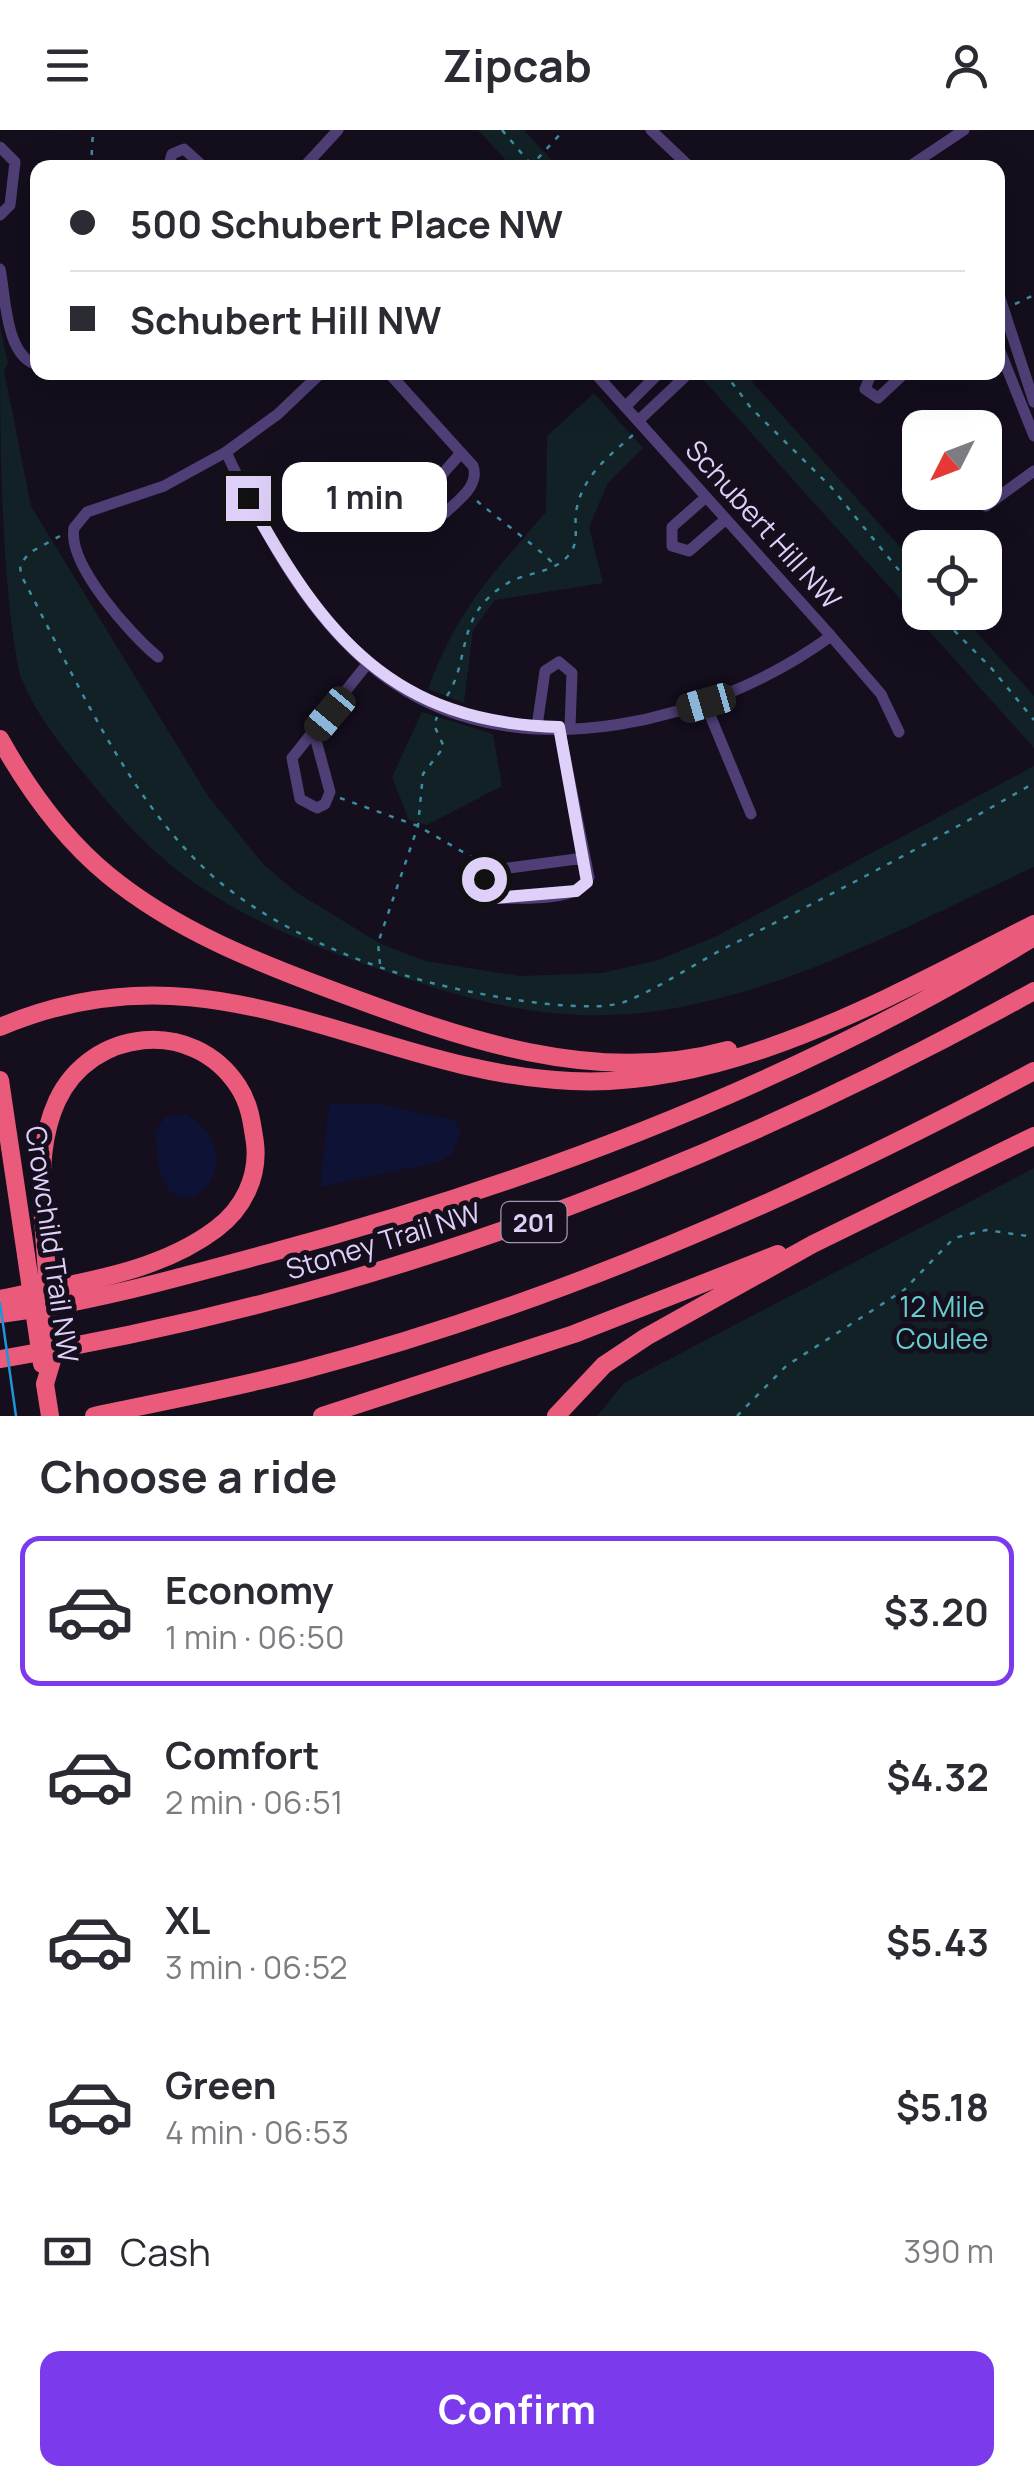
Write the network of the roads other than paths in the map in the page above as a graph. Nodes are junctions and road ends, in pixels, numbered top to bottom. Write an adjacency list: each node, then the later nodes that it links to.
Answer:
1 (338, 130): 8 (street)
2 (651, 130): 9 (street)
3 (964, 130): 5 (street)
4 (0, 146): 12 (street)
5 (928, 155): 10 (street); 11 (street)
6 (170, 160): 7 (street)
7 (196, 160)
8 (310, 160)
9 (682, 160)
10 (921, 160)
11 (931, 160)
12 (0, 215)
13 (0, 269): 15 (street)
14 (1005, 320): 24 (street)
15 (30, 362)
16 (1005, 366): 25 (street)
17 (314, 380): 30 (street)
18 (395, 380): 31 (street)
19 (601, 380): 27 (street, Schubert Hill NW)
20 (652, 380): 27 (street)
21 (682, 380): 28 (street)
22 (869, 380): 23 (street)
23 (897, 380)
24 (1029, 388): 25 (street); 26 (street)
25 (1015, 394): 29 (street)
26 (1034, 402)
27 (625, 407): 28 (street, Schubert Hill NW)
28 (640, 424): 34 (street, Schubert Hill NW)
29 (1034, 436)
30 (226, 452): 37 (street); 38 (street, Schubert Hill NW)
31 (461, 453): 31 (street)
32 (1034, 471): 33 (street)
33 (1002, 494)
34 (706, 497): 35 (street, Schubert Hill NW); 35 (street)
35 (726, 519): 36 (street, Schubert Hill NW)
36 (831, 636): 39 (street, Schubert Hill NW); 43 (street)
37 (158, 657)
38 (368, 663): 40 (street, Schubert Hill NW); 42 (street)
39 (706, 703): 41 (street, Schubert Hill NW); 45 (street)
40 (537, 726): 41 (street, Schubert Hill NW); 41 (street)
41 (565, 727): 46 (street)
42 (314, 732): 42 (street)
43 (899, 732)
44 (0, 738): 50 (highway)
45 (751, 814)
46 (584, 858): 46 (street)
47 (1034, 924): 50 (highway)
48 (1034, 937): 57 (highway)
49 (1034, 990): 58 (highway, Stoney Trail NW / 201)
50 (853, 1012): 51 (highway)
51 (0, 1028)
52 (1034, 1072): 61 (highway, 201)
53 (0, 1080): 59 (highway, Crowchild Trail NW, bridge)
54 (1034, 1136): 55 (highway)
55 (813, 1244): 62 (highway); 63 (highway)
56 (0, 1299): 59 (highway, bridge)
57 (0, 1314)
58 (0, 1359)
59 (46, 1384): 60 (highway, Crowchild Trail NW)
60 (50, 1416)
61 (94, 1416)
62 (322, 1416)
63 (556, 1416)

